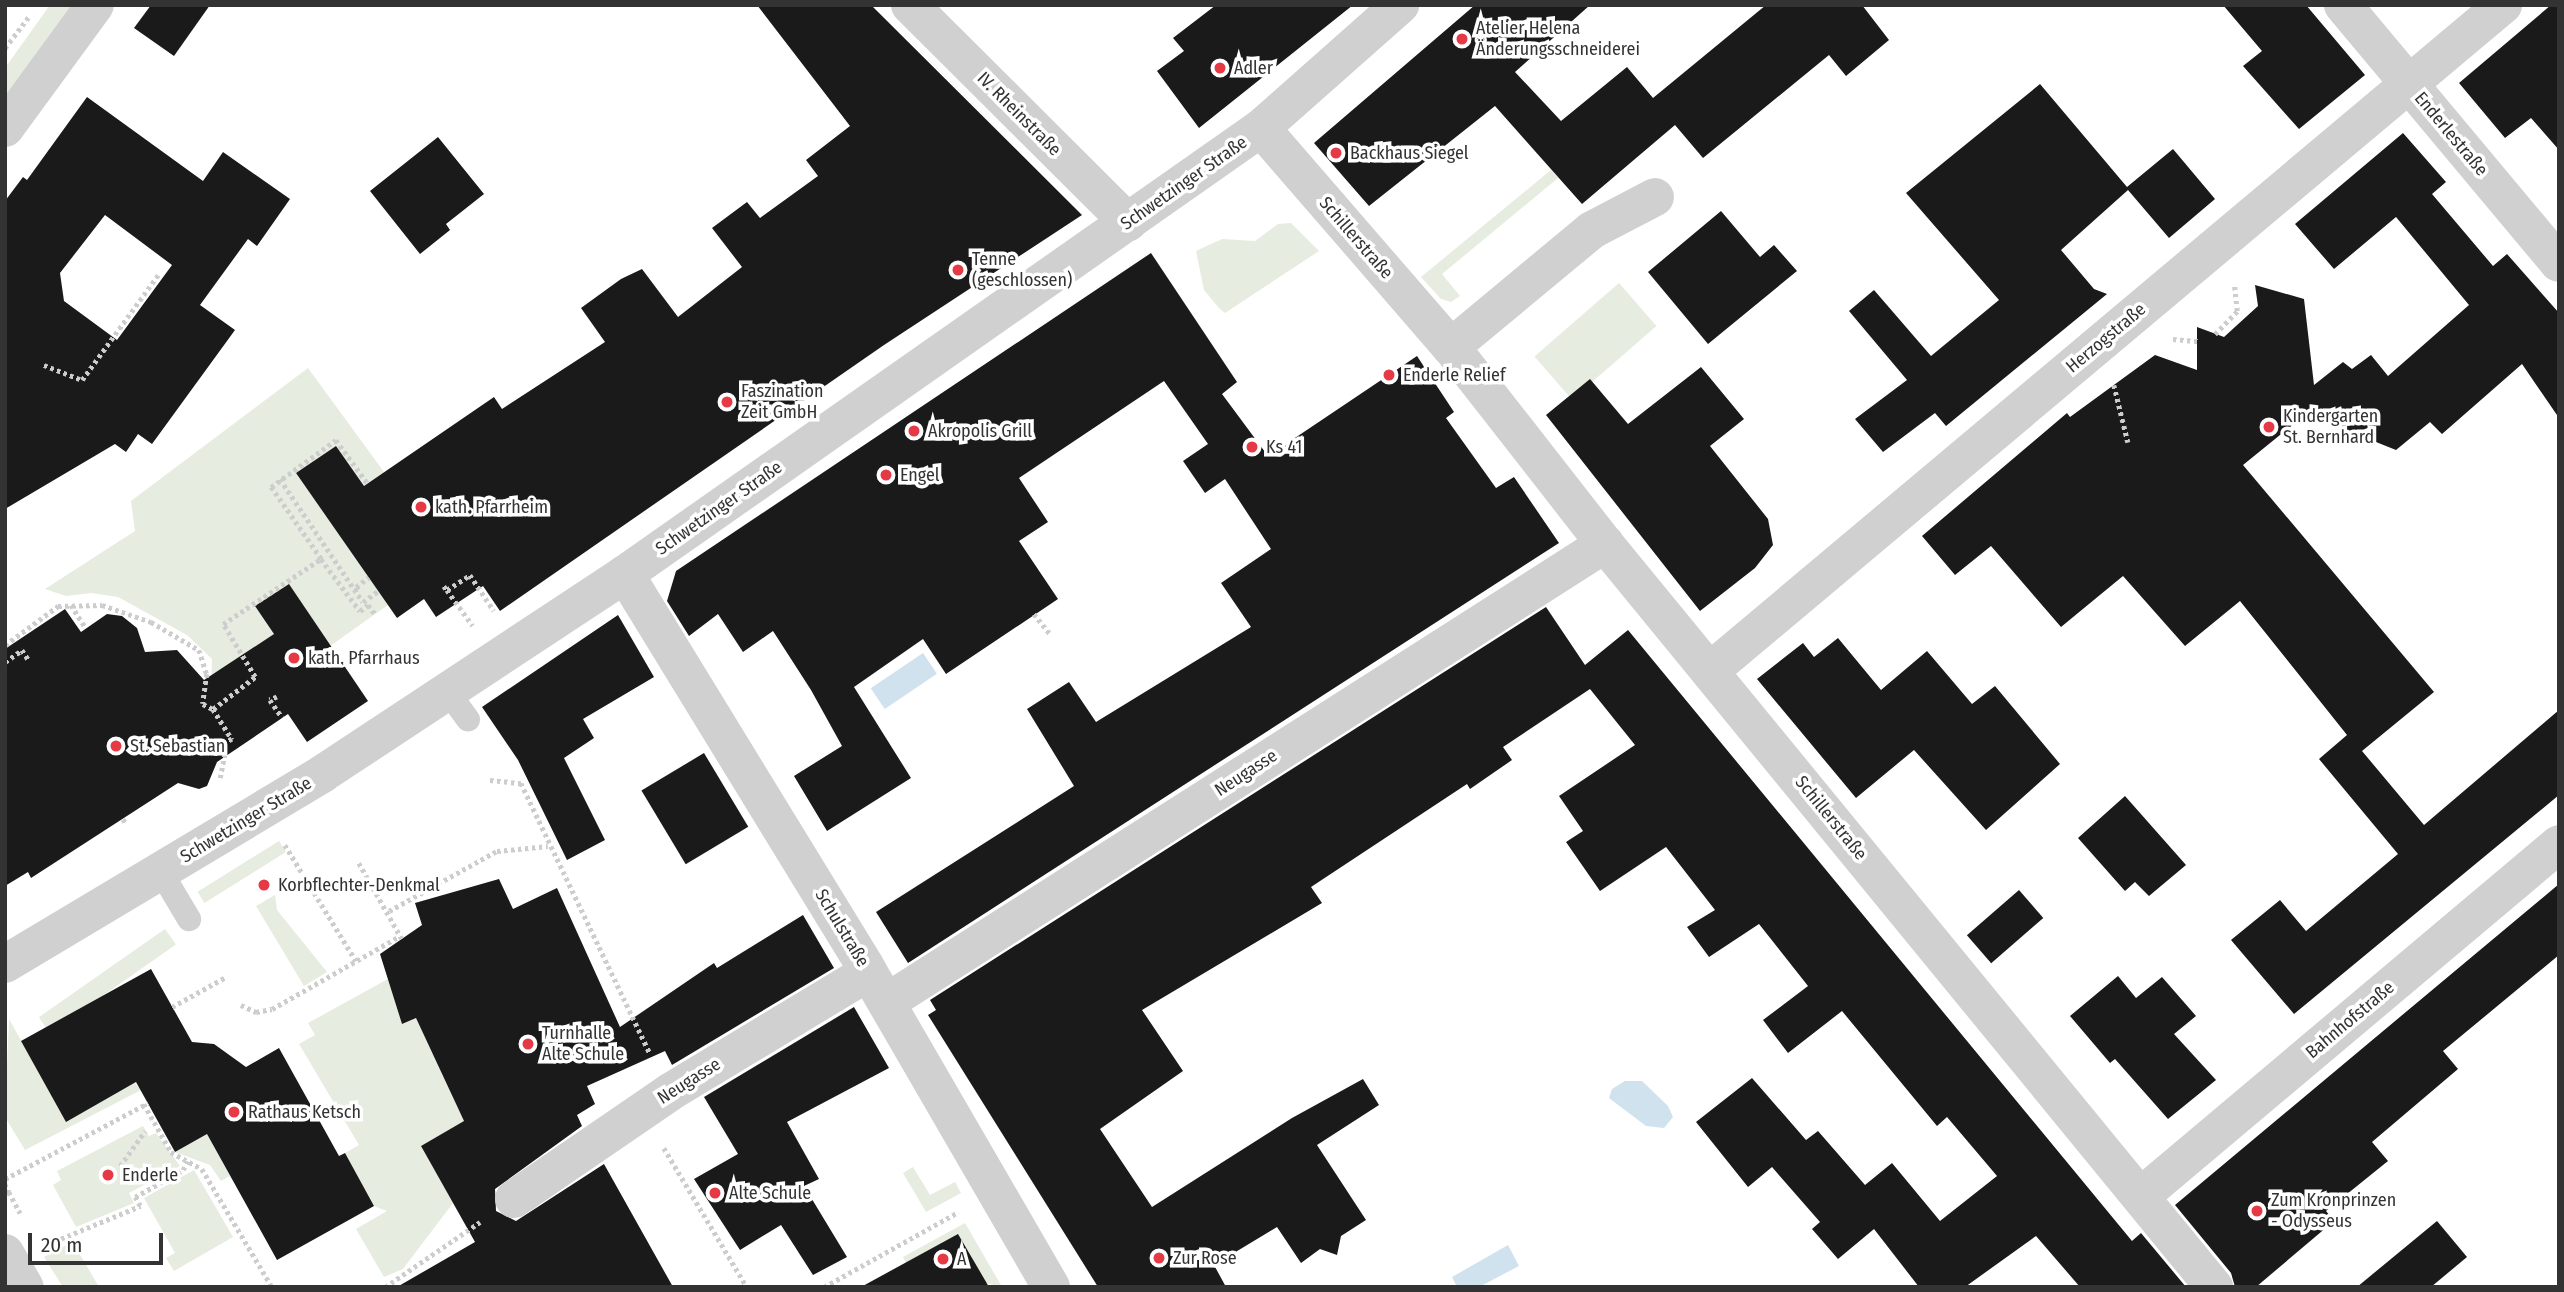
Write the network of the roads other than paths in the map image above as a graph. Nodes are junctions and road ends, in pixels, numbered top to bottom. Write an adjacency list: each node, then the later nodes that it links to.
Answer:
1 (95, 5): 7 (street)
2 (910, 5): 10 (street, IV. Rheinstraße)
3 (1400, 5): 8 (street, Schwetzinger Straße)
4 (2343, 5): 6 (street, Enderlestraße)
5 (2503, 5): 6 (street, Herzogstraße)
6 (2408, 84): 11 (street, Enderlestraße); 15 (street, Herzogstraße)
7 (5, 128)
8 (1261, 128): 10 (street, Schwetzinger Straße); 12 (street, Schillerstraße)
9 (1655, 197): 12 (street)
10 (1128, 222): 14 (street, Schwetzinger Straße)
11 (2559, 263)
12 (1451, 347): 13 (street, Schillerstraße)
13 (1605, 544): 15 (street, Schillerstraße); 20 (street, Neugasse)
14 (625, 574): 17 (street, Schwetzinger Straße); 20 (street, Schulstraße)
15 (1710, 671): 21 (street, Schillerstraße)
16 (2559, 844): 21 (street, Bahnhofstraße)
17 (161, 872): 18 (lane); 19 (street, Schwetzinger Straße)
18 (189, 919)
19 (5, 964)
20 (878, 987): 22 (street, Neugasse); 25 (street, Schulstraße)
21 (2141, 1196): 26 (street, Schillerstraße)
22 (514, 1199)
23 (24, 1242): 24 (street)
24 (24, 1287)
25 (1051, 1287)
26 (2214, 1287)

